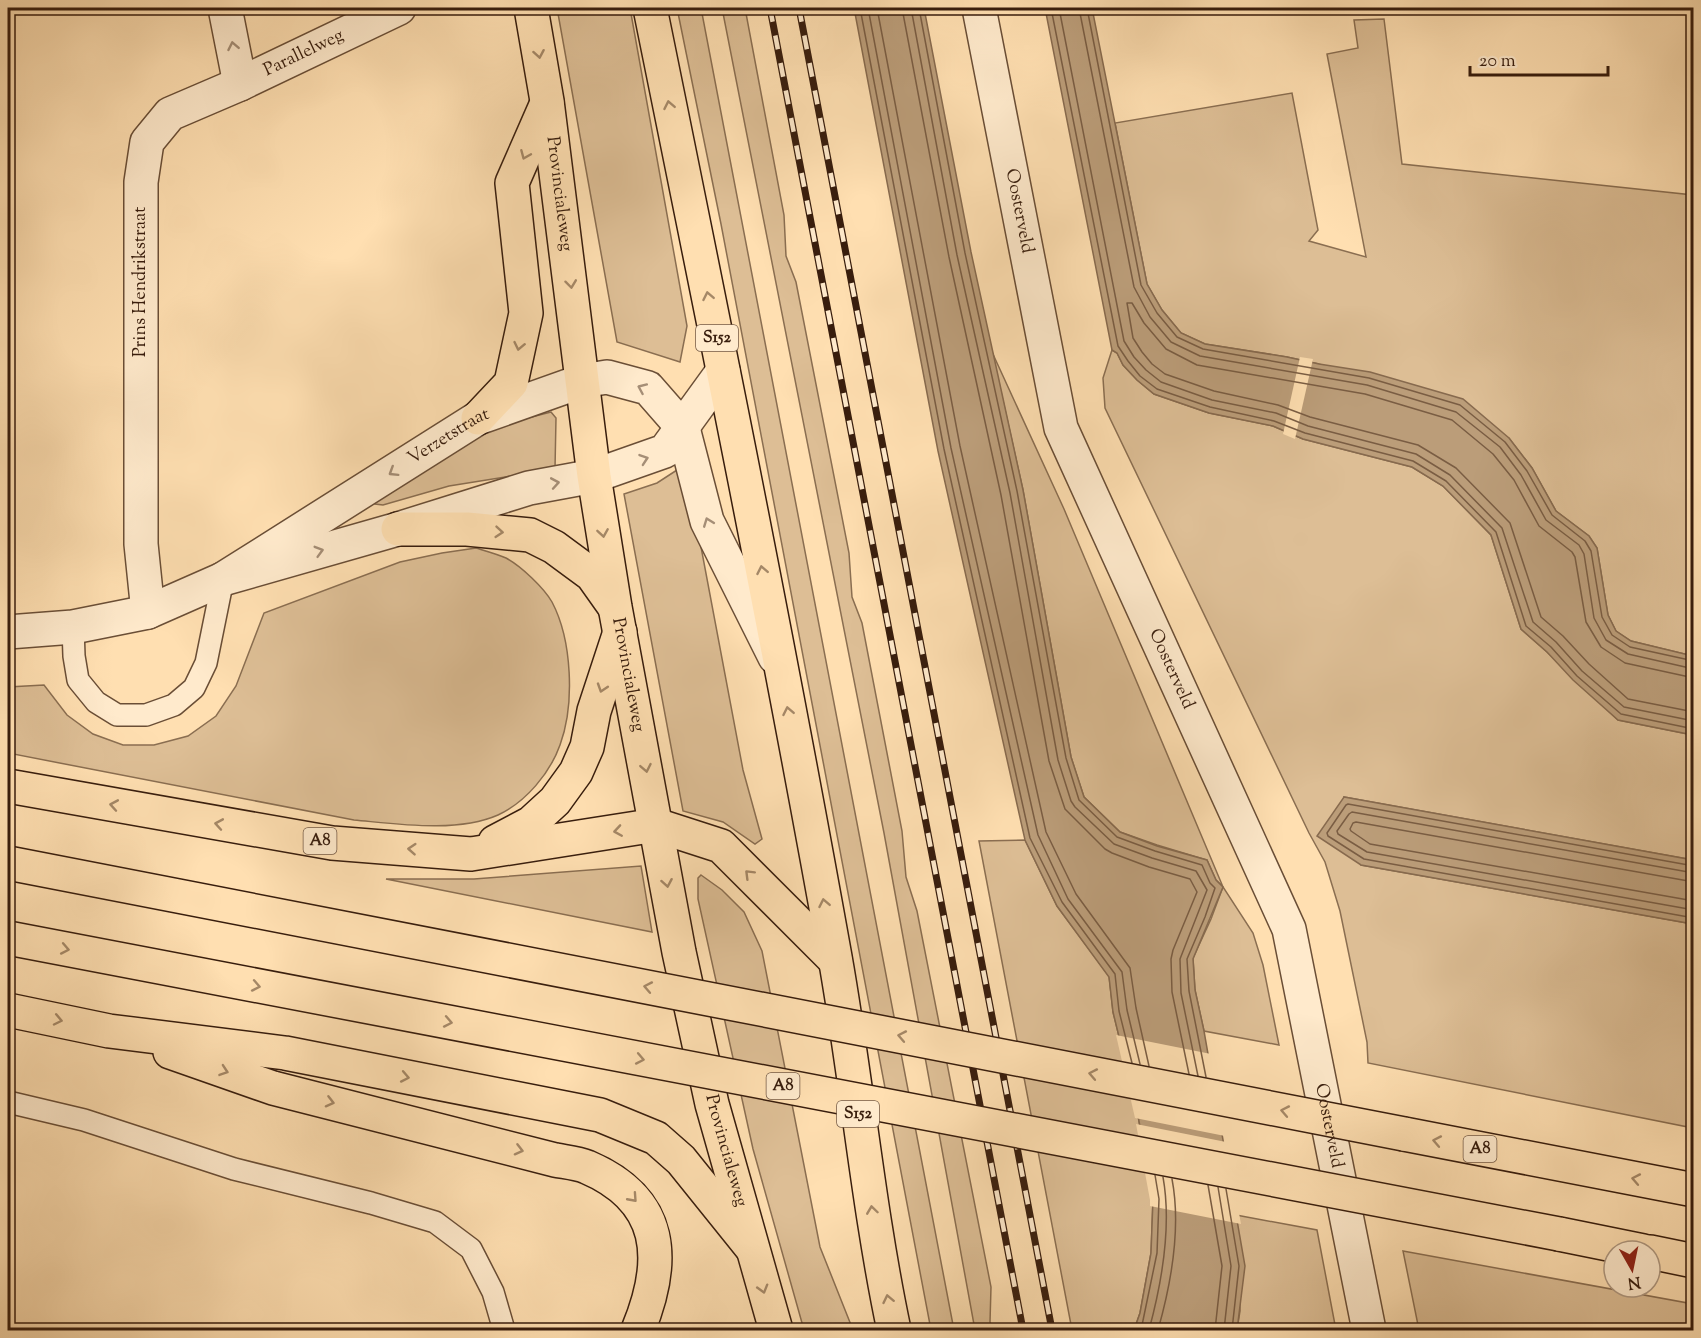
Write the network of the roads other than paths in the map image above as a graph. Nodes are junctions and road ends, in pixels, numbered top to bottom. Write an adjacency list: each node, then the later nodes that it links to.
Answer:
1 (225, 8): 6 (street, one-way to 1)
2 (399, 8): 6 (street, Parallelweg)
3 (531, 8): 7 (main road, Provincialeweg, one-way to 7)
4 (650, 8): 8 (main road, S152, one-way to 4)
5 (980, 8): 38 (street, Oosterveld)
6 (240, 84): 15 (street, Prins Hendrikstraat)
7 (547, 101): 9 (main road, Provincialeweg, one-way to 9); 10 (main road, one-way to 10)
8 (723, 371): 11 (street, Verzetstraat); 19 (main road, S152, one-way to 8)
9 (582, 381): 10 (street, Verzetstraat); 11 (street, Verzetstraat, one-way to 9); 12 (main road, Provincialeweg)
10 (478, 418): 14 (street, Verzetstraat, one-way to 14)
11 (683, 428): 12 (street, Verzetstraat, one-way to 11); 19 (street, Verzetstraat, one-way to 11)
12 (594, 476): 13 (street, Verzetstraat, one-way to 12); 16 (main road, Provincialeweg, one-way to 16)
13 (398, 529): 14 (street, Verzetstraat, one-way to 13); 16 (main road, one-way to 16)
14 (223, 579): 15 (street, Verzetstraat); 17 (lane)
15 (148, 612): 17 (street, Verzetstraat)
16 (618, 620): 21 (main road, Provincialeweg, one-way to 21); 22 (main road, one-way to 22)
17 (73, 627): 18 (street, Verzetstraat)
18 (8, 632)
19 (780, 668): 25 (main road, S152, one-way to 19)
20 (8, 786): 22 (main road, A8, one-way to 20)
21 (656, 825): 22 (main road, A8, one-way to 22); 25 (main road, A8, one-way to 21); 31 (main road, Provincialeweg, one-way to 31)
22 (471, 854)
23 (8, 862): 29 (main road, A8, one-way to 23, bridge)
24 (8, 938): 30 (main road, A8, one-way to 30, bridge)
25 (835, 960): 37 (main road, S152, one-way to 25)
26 (8, 1010): 27 (main road, one-way to 27)
27 (109, 1031): 31 (main road, one-way to 31); 35 (main road, one-way to 35)
28 (8, 1102): 34 (lane)
29 (1694, 1190)
30 (1602, 1243)
31 (751, 1247): 36 (main road, Provincialeweg, one-way to 36)
32 (1662, 1254): 33 (main road)
33 (1694, 1261)
34 (504, 1330)
35 (638, 1330)
36 (776, 1330)
37 (894, 1330)
38 (1369, 1330)

